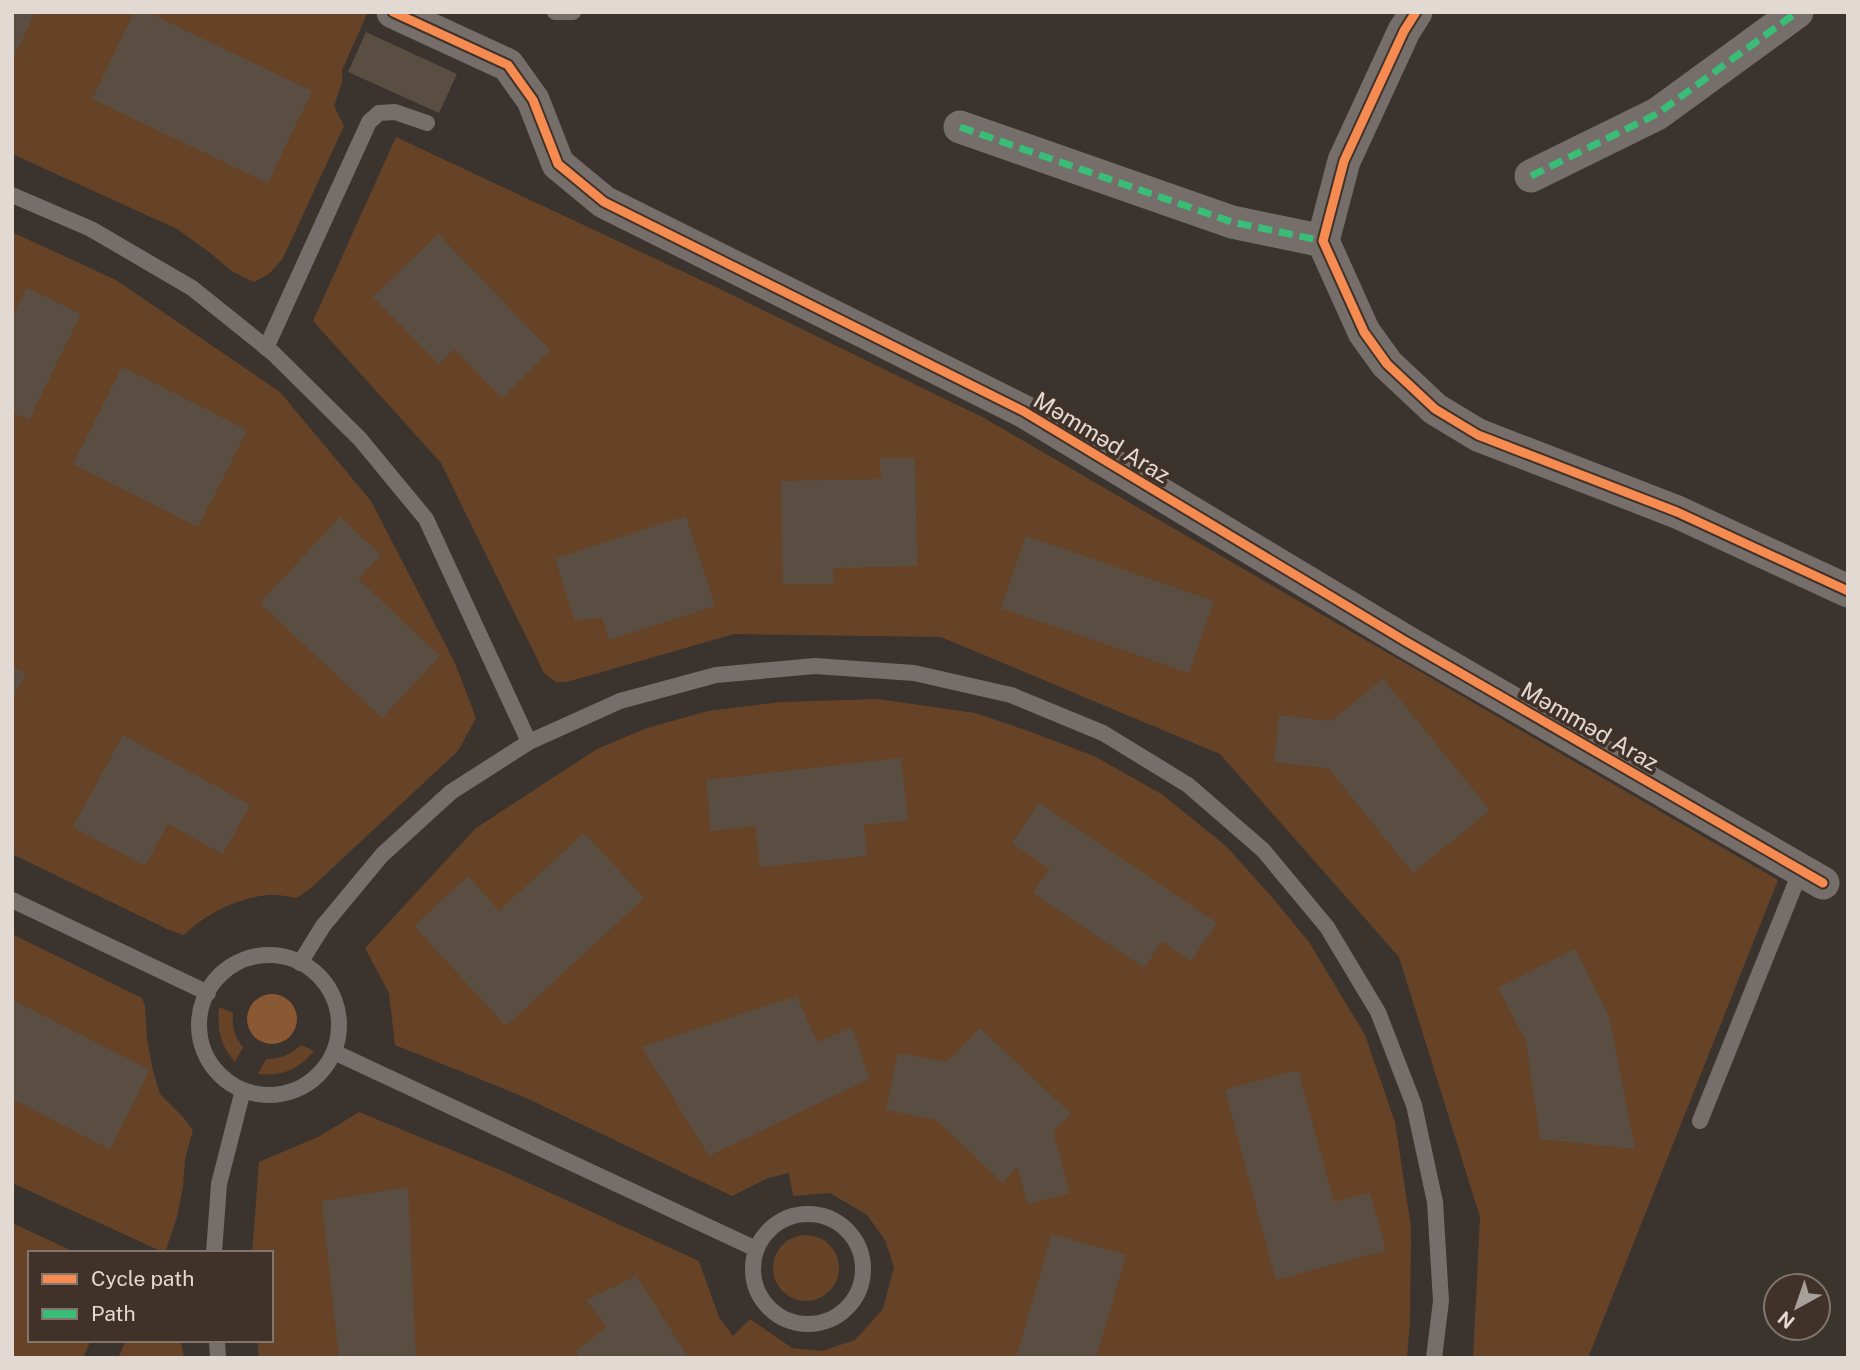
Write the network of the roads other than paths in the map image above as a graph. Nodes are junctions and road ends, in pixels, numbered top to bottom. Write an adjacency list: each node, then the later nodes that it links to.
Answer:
1 (393, 12): 14 (street, Məmməd Araz)
2 (555, 12): 3 (lane)
3 (573, 12)
4 (1416, 12): 10 (street)
5 (1797, 12): 8 (street)
6 (427, 123): 11 (lane)
7 (960, 127): 10 (street)
8 (1531, 176)
9 (12, 195): 11 (lane)
10 (1323, 240): 12 (street)
11 (266, 348): 13 (lane)
12 (1848, 591)
13 (529, 741): 16 (lane); 23 (lane)
14 (1812, 877): 20 (lane)
15 (12, 900): 17 (lane)
16 (300, 963): 17 (lane); 18 (lane)
17 (208, 993): 19 (lane)
18 (334, 1052): 19 (lane); 21 (lane)
19 (243, 1090): 22 (lane)
20 (1700, 1121)
21 (756, 1249): 21 (lane)
22 (214, 1251)
23 (1434, 1358)

